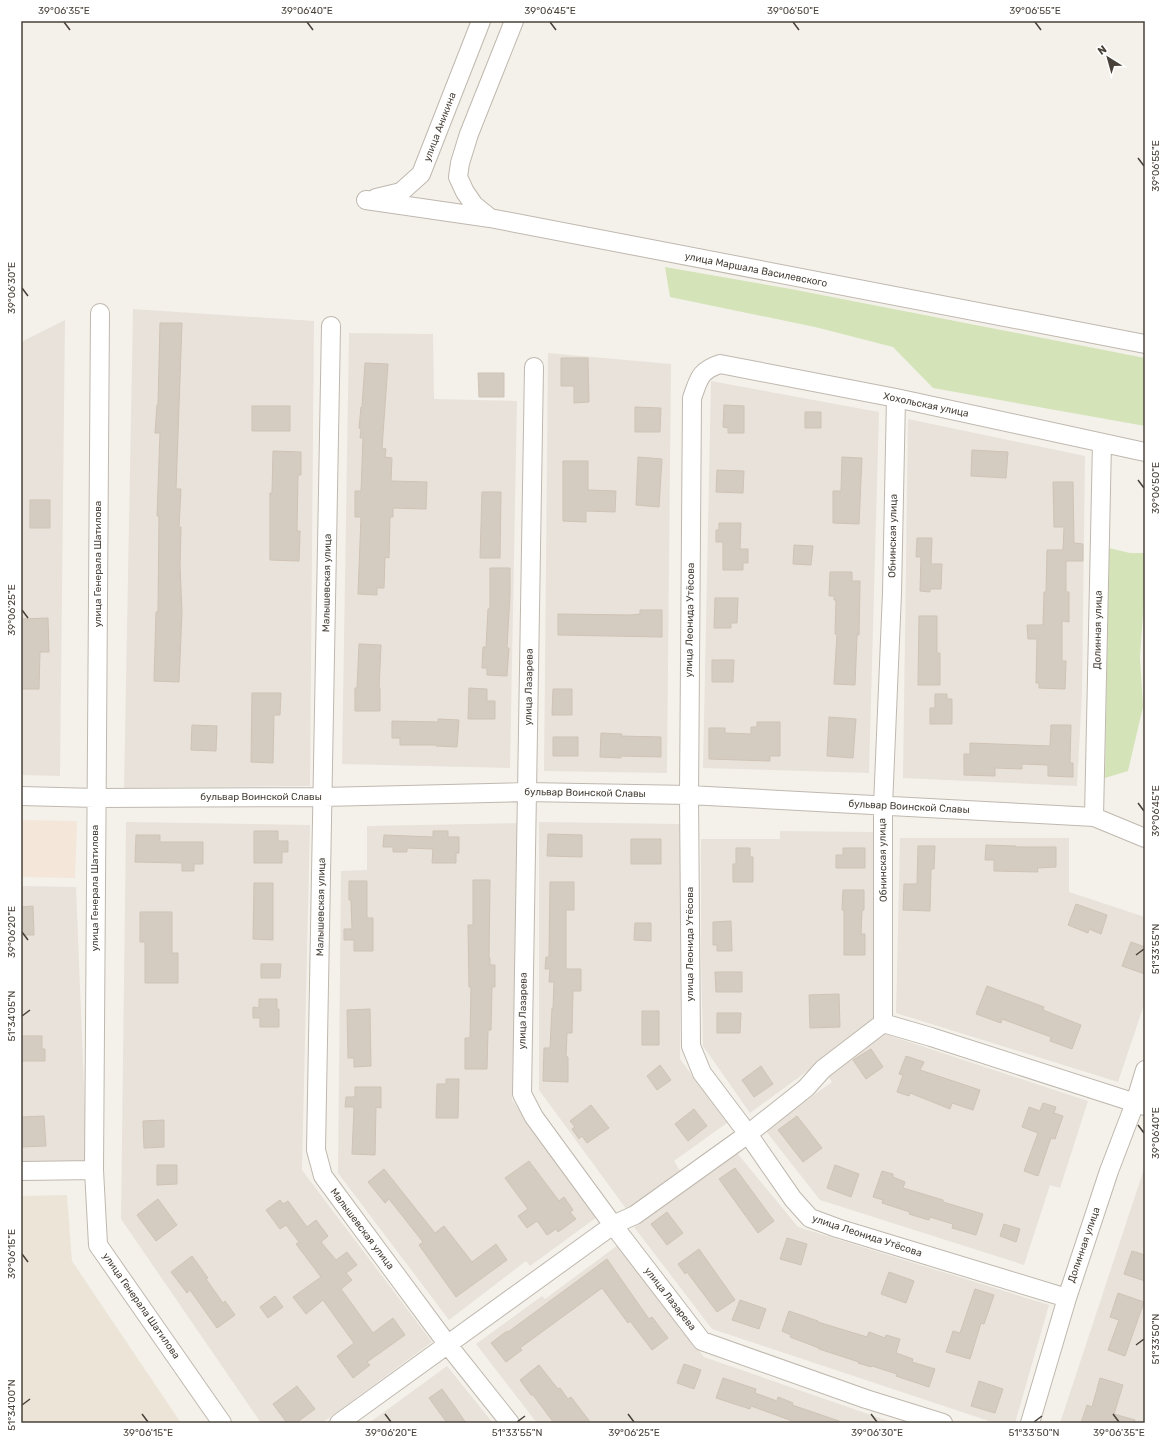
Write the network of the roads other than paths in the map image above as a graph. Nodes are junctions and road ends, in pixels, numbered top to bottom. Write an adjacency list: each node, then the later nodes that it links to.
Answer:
1 (481, 21): 3 (street, улица Аникина)
2 (514, 21): 4 (street)
3 (366, 200): 4 (street, улица Маршала Василевского)
4 (490, 218): 7 (street, улица Маршала Василевского)
5 (100, 313): 17 (street, улица Генерала Шатилова)
6 (331, 326): 16 (street, Малышевская улица)
7 (1145, 344)
8 (534, 367): 13 (street, улица Лазарева)
9 (708, 368): 10 (street, Хохольская улица); 14 (street, улица Леонида Утёсова)
10 (896, 398): 11 (street, Хохольская улица); 18 (street, Обнинская улица)
11 (1102, 443): 12 (street, Хохольская улица); 19 (street, Долинная улица)
12 (1145, 452)
13 (528, 792): 14 (street, бульвар Воинской Славы); 16 (street, бульвар Воинской Славы); 27 (street, улица Лазарева)
14 (689, 795): 18 (street, бульвар Воинской Славы); 24 (street, улица Леонида Утёсова)
15 (21, 796): 17 (street, бульвар Воинской Славы)
16 (323, 797): 17 (street, бульвар Воинской Славы); 29 (street, Малышевская улица)
17 (96, 798): 25 (street, улица Генерала Шатилова)
18 (883, 806): 19 (street, бульвар Воинской Славы); 21 (street, Обнинская улица)
19 (1094, 817): 20 (street, бульвар Воинской Славы)
20 (1145, 838)
21 (883, 1024): 23 (street); 24 (street)
22 (1145, 1070): 23 (street, Долинная улица)
23 (1140, 1105): 28 (street, Долинная улица)
24 (748, 1134): 27 (street); 28 (street, улица Леонида Утёсова)
25 (94, 1170): 26 (street); 30 (street, улица Генерала Шатилова)
26 (21, 1171)
27 (613, 1225): 29 (street); 33 (street, улица Лазарева)
28 (1067, 1298): 34 (street, Долинная улица)
29 (448, 1345): 31 (street); 32 (street, Малышевская улица)
30 (222, 1423)
31 (340, 1423)
32 (510, 1423)
33 (943, 1423)
34 (1030, 1423)

